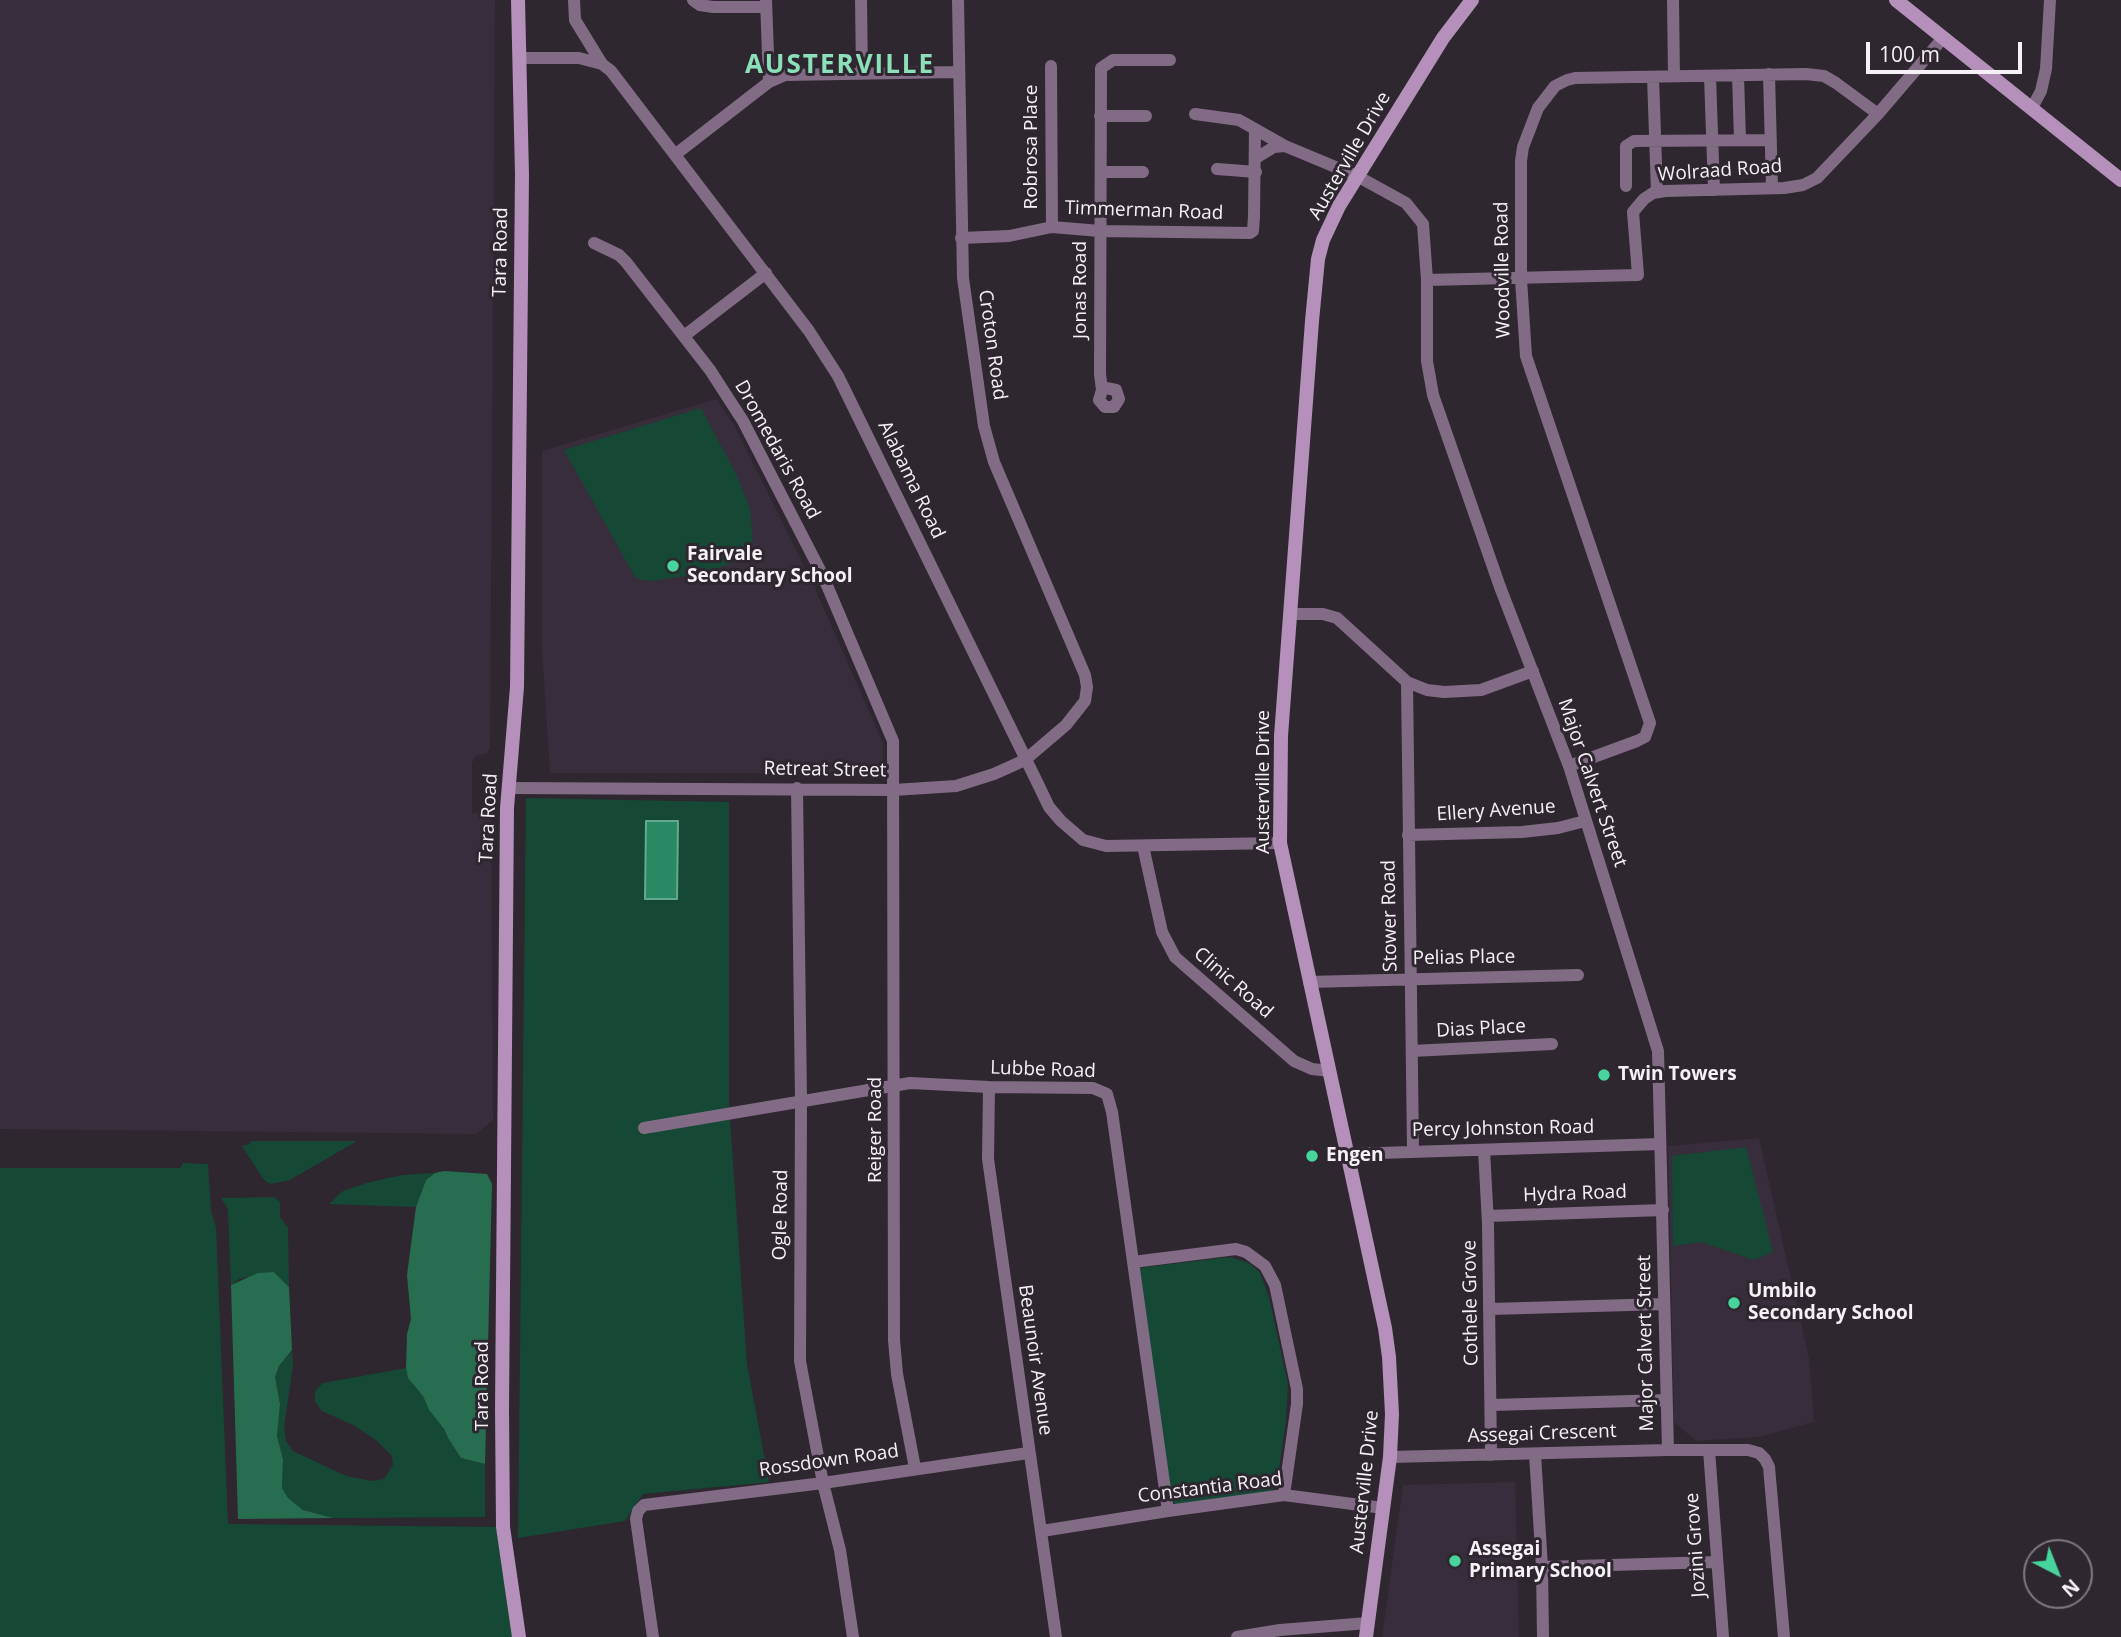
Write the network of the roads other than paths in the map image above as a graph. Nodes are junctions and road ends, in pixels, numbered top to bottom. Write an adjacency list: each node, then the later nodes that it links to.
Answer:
1 (518, 0): 12 (street, Tara Road)
2 (574, 0): 14 (street, Alabama Road)
3 (693, 0): 10 (street)
4 (861, 0): 17 (street)
5 (958, 0): 16 (street, Croton Road)
6 (1472, 0): 41 (street, Austerville Drive)
7 (1673, 0): 21 (street)
8 (1896, 0): 11 (street)
9 (2050, 0): 24 (street)
10 (765, 4): 23 (street)
11 (1943, 38): 24 (street); 26 (street, Wolraad Road)
12 (520, 58): 14 (street); 62 (street, Tara Road)
13 (1171, 60): 27 (street, Jonas Road)
14 (602, 64): 35 (street, Alabama Road)
15 (1051, 66): 47 (street, Robrosa Place)
16 (958, 72): 17 (street); 49 (street, Croton Road)
17 (862, 74): 23 (street)
18 (1769, 74): 20 (street, Woodville Road); 26 (street, Woodville Road); 32 (street)
19 (1710, 75): 20 (street, Woodville Road); 21 (street, Woodville Road); 30 (street)
20 (1738, 75): 31 (street)
21 (1674, 76): 22 (street, Woodville Road)
22 (1653, 77): 33 (street); 52 (street, Woodville Road)
23 (769, 82): 35 (street)
24 (2032, 108): 42 (street)
25 (1195, 114): 29 (street, Major Calvert Street)
26 (1878, 114): 44 (street, Wolraad Road)
27 (1100, 116): 28 (street); 38 (street, Jonas Road)
28 (1146, 116)
29 (1255, 129): 34 (street, Major Calvert Street); 36 (street, Timmerman Road)
30 (1712, 139): 31 (street); 33 (street); 45 (street)
31 (1740, 140): 32 (street)
32 (1770, 140): 44 (street)
33 (1655, 142): 43 (street); 46 (street)
34 (1285, 146): 36 (street); 41 (street, Major Calvert Street)
35 (676, 154): 51 (street, Alabama Road)
36 (1256, 158): 40 (street, Timmerman Road)
37 (1217, 169): 40 (street)
38 (1101, 172): 39 (street); 48 (street, Jonas Road)
39 (1143, 172)
40 (1256, 172): 48 (street, Timmerman Road)
41 (1357, 176): 53 (street, Major Calvert Street); 56 (street, Austerville Drive)
42 (2121, 180)
43 (1626, 186)
44 (1772, 188): 45 (street, Wolraad Road)
45 (1713, 190): 46 (street, Wolraad Road)
46 (1657, 192): 52 (street, Wolraad Road)
47 (1052, 227): 48 (street, Timmerman Road); 49 (street, Timmerman Road)
48 (1100, 231): 55 (street, Jonas Road)
49 (961, 238): 58 (street, Croton Road)
50 (594, 243): 54 (street, Dromedaris Road)
51 (766, 273): 54 (street); 60 (street, Alabama Road)
52 (1521, 279): 53 (street, Wolraad Road); 61 (street, Woodville Road)
53 (1427, 280): 57 (street, Major Calvert Street)
54 (684, 335): 64 (street, Dromedaris Road)
55 (1102, 390)
56 (1290, 614): 59 (street); 67 (street, Austerville Drive)
57 (1533, 671): 59 (street); 61 (street, Major Calvert Street)
58 (1086, 675): 60 (street, Retreat Street)
59 (1407, 682): 66 (street, Stower Road)
60 (1026, 760): 64 (street, Retreat Street); 68 (street, Alabama Road)
61 (1569, 766): 65 (street, Major Calvert Street)
62 (508, 788): 63 (street, Retreat Street); 105 (street, Tara Road)
63 (797, 788): 64 (street, Retreat Street); 77 (street, Ogle Road)
64 (894, 790): 75 (street, Reiger Road)
65 (1585, 821): 66 (street, Ellery Avenue); 79 (street, Major Calvert Street)
66 (1408, 835): 70 (street, Stower Road)
67 (1280, 843): 68 (street, Alabama Road); 71 (street, Austerville Drive)
68 (1143, 846): 74 (street, Clinic Road)
69 (1577, 975): 70 (street, Pelias Place)
70 (1410, 978): 71 (street, Pelias Place); 73 (street, Stower Road)
71 (1309, 982): 74 (street, Austerville Drive)
72 (1552, 1044): 73 (street, Dias Place)
73 (1412, 1051): 80 (street, Stower Road)
74 (1330, 1071): 82 (street, Austerville Drive)
75 (895, 1087): 76 (street, Lubbe Road); 77 (street, Lubbe Road); 96 (street, Reiger Road)
76 (989, 1087): 85 (street, Lubbe Road); 92 (street, Beaunoir Avenue)
77 (801, 1101): 78 (street, Lubbe Road); 97 (street, Ogle Road)
78 (643, 1128)
79 (1660, 1144): 81 (street, Percy Johnston Road); 83 (street, Major Calvert Street)
80 (1413, 1150): 81 (street, Percy Johnston Road); 82 (street, Percy Johnston Road)
81 (1484, 1150): 84 (street, Cothele Grove)
82 (1348, 1154): 95 (street, Austerville Drive)
83 (1663, 1210): 84 (street, Hydra Road); 86 (street, Major Calvert Street)
84 (1488, 1216): 87 (street, Cothele Grove)
85 (1133, 1262): 98 (street); 100 (street, Lubbe Road)
86 (1664, 1304): 87 (street); 88 (street, Major Calvert Street)
87 (1490, 1309): 89 (street, Cothele Grove)
88 (1666, 1399): 89 (street); 90 (street, Major Calvert Street)
89 (1492, 1405): 94 (street, Cothele Grove)
90 (1668, 1450): 91 (street, Assegai Crescent); 93 (street, Assegai Crescent)
91 (1709, 1450): 102 (street, Jozini Grove); 112 (street, Assegai Crescent)
92 (1028, 1452): 96 (street, Rossdown Road); 101 (street, Beaunoir Avenue)
93 (1535, 1454): 94 (street, Assegai Crescent); 103 (street)
94 (1491, 1455): 95 (street, Assegai Crescent)
95 (1390, 1457): 99 (street, Austerville Drive)
96 (915, 1468): 97 (street, Rossdown Road)
97 (822, 1483): 106 (street, Rossdown Road); 107 (street, Ogle Road)
98 (1284, 1495): 99 (street, Constantia Road); 100 (street, Constantia Road)
99 (1383, 1508): 104 (street, Austerville Drive)
100 (1168, 1511): 101 (street, Constantia Road)
101 (1042, 1531): 108 (street, Beaunoir Avenue)
102 (1716, 1562): 103 (street); 111 (street, Jozini Grove)
103 (1542, 1567): 110 (street)
104 (1367, 1630): 109 (street)
105 (519, 1637)
106 (653, 1637)
107 (853, 1637)
108 (1056, 1637)
109 (1237, 1637)
110 (1543, 1637)
111 (1723, 1637)
112 (1784, 1637)

